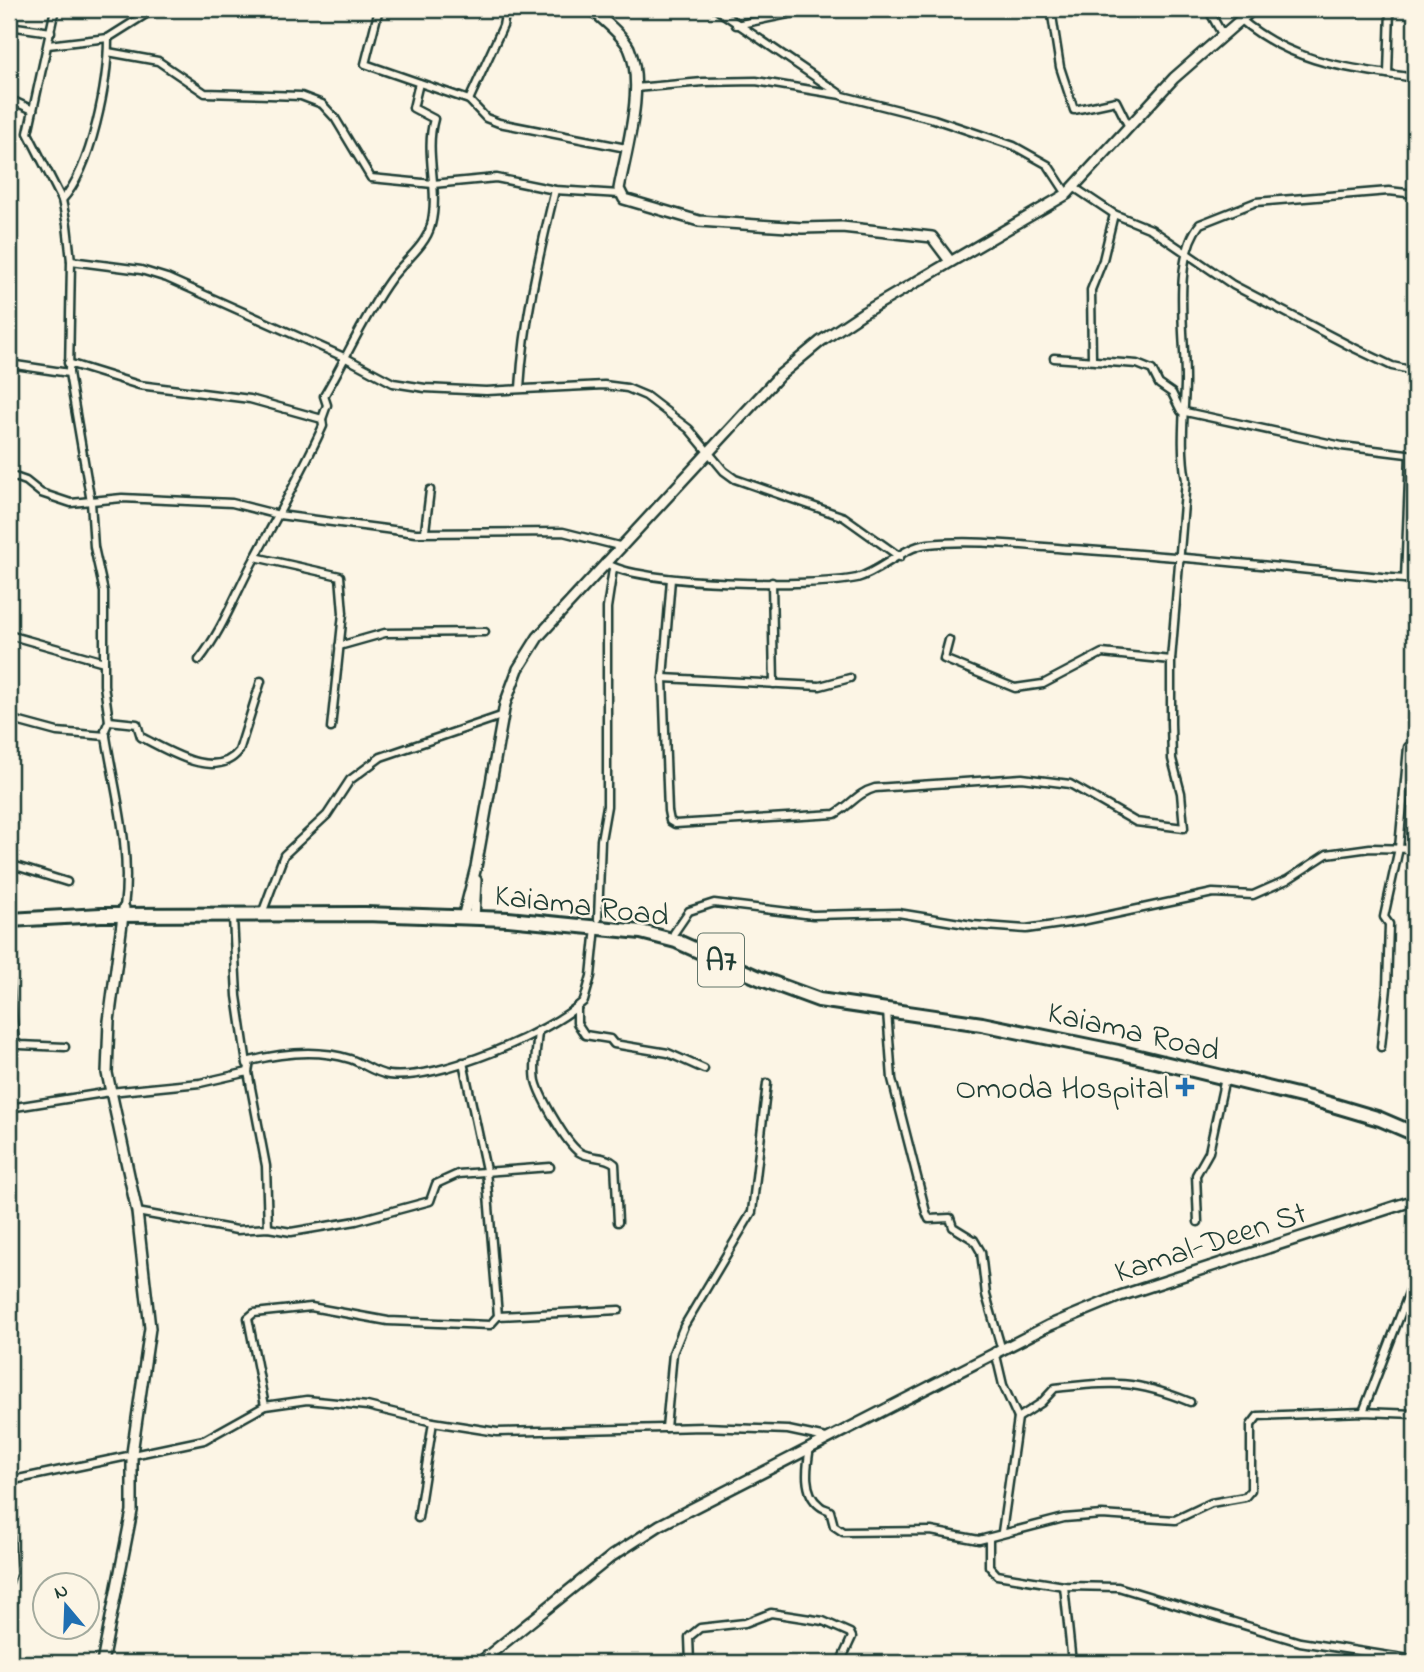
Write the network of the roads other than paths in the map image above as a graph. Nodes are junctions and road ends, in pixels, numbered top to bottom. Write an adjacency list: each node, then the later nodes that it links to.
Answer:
1 (55, 9): 15 (street)
2 (154, 9): 17 (street)
3 (379, 9): 22 (street)
4 (506, 9): 26 (street)
5 (590, 9): 23 (street)
6 (716, 9): 13 (street)
7 (796, 9): 13 (street)
8 (1051, 9): 28 (street)
9 (1208, 9): 16 (street)
10 (1253, 9): 12 (street)
11 (1390, 9): 20 (street)
12 (1240, 19): 16 (street); 20 (street)
13 (736, 25): 24 (street)
14 (9, 26): 15 (street)
15 (51, 32): 18 (street)
16 (1223, 34): 28 (street)
17 (108, 38): 18 (street); 19 (street)
18 (48, 45): 27 (street)
19 (108, 52): 30 (street); 35 (street)
20 (1388, 74): 21 (street)
21 (1415, 78)
22 (419, 83): 26 (street); 30 (street)
23 (635, 88): 24 (street); 29 (street)
24 (843, 96): 32 (street)
25 (9, 99): 27 (street)
26 (469, 100): 29 (street)
27 (33, 110): 35 (street)
28 (1129, 127): 32 (street)
29 (626, 148): 33 (street)
30 (433, 184): 31 (street); 40 (street)
31 (555, 190): 33 (street); 47 (street)
32 (1071, 191): 36 (street); 39 (street)
33 (620, 194): 39 (street)
34 (1415, 194): 37 (street)
35 (62, 200): 38 (street)
36 (1114, 214): 37 (street); 42 (street)
37 (1187, 255): 45 (street); 48 (street)
38 (71, 261): 40 (street); 43 (street)
39 (950, 261): 50 (street)
40 (346, 358): 47 (street); 49 (street)
41 (1054, 358): 42 (street)
42 (1092, 359): 48 (street)
43 (68, 363): 46 (street); 49 (street)
44 (9, 364): 46 (street)
45 (1415, 372)
46 (69, 373): 54 (street)
47 (520, 388): 50 (street)
48 (1181, 411): 51 (street); 58 (street)
49 (322, 419): 55 (street)
50 (708, 450): 57 (street); 59 (street)
51 (1413, 455): 63 (street)
52 (9, 475): 54 (street)
53 (430, 491): 56 (street)
54 (92, 502): 55 (street); 72 (street)
55 (279, 515): 56 (street); 60 (street)
56 (425, 531): 57 (street)
57 (620, 547): 61 (street)
58 (1181, 555): 59 (street); 63 (street); 71 (street)
59 (900, 557): 65 (street)
60 (255, 558): 69 (street); 70 (street)
61 (609, 566): 62 (street); 77 (street); 93 (street)
62 (671, 579): 65 (street); 73 (street)
63 (1405, 579): 64 (street)
64 (1415, 580)
65 (772, 582): 76 (street)
66 (485, 632): 69 (street)
67 (9, 635): 72 (street)
68 (949, 640): 71 (street)
69 (339, 646): 80 (street)
70 (199, 660)
71 (1171, 660): 73 (street)
72 (104, 662): 79 (street)
73 (663, 678): 76 (street)
74 (850, 678): 76 (street)
75 (261, 681): 79 (street)
76 (774, 684)
77 (504, 715): 88 (street); 90 (street)
78 (9, 719): 81 (street)
79 (109, 721): 81 (street)
80 (331, 728)
81 (106, 736): 87 (street)
82 (1415, 748): 83 (street)
83 (1399, 848): 84 (street); 94 (street); 100 (street)
84 (1415, 849)
85 (9, 864): 86 (street)
86 (67, 882)
87 (124, 911): 88 (highway, Kaiama Road / A7); 89 (highway, Kaiama Road / A7); 91 (highway, Kaiama Road / A7); 92 (highway, Kaiama Road / A7); 106 (street)
88 (263, 911): 90 (highway, Kaiama Road / A7)
89 (9, 912)
90 (469, 915): 91 (highway, Kaiama Road / A7); 93 (highway, Kaiama Road / A7)
91 (233, 917): 102 (street)
92 (9, 920)
93 (597, 923): 94 (highway, Kaiama Road / A7); 96 (street); 97 (highway, Kaiama Road / A7)
94 (674, 933): 108 (highway, Kaiama Road / A7)
95 (9, 980): 99 (street)
96 (577, 1007): 98 (street); 103 (street)
97 (887, 1011): 104 (highway, Kaiama Road / A7); 120 (street)
98 (538, 1031): 101 (street); 114 (street)
99 (65, 1047)
100 (1381, 1047)
101 (463, 1062): 102 (street); 111 (street)
102 (247, 1068): 106 (street); 116 (street)
103 (704, 1069)
104 (1225, 1078): 109 (highway, Kaiama Road / A7); 115 (street)
105 (767, 1083): 127 (street)
106 (110, 1091): 107 (street); 113 (street)
107 (9, 1108)
108 (1415, 1126)
109 (1415, 1134)
110 (550, 1167): 111 (street)
111 (486, 1170): 116 (street); 119 (street)
112 (1415, 1200): 120 (street, Kamal-Deen St)
113 (137, 1212): 116 (street); 130 (street)
114 (618, 1222)
115 (1198, 1222)
116 (268, 1228)
117 (1415, 1277): 123 (street)
118 (619, 1310): 119 (street)
119 (498, 1316): 122 (street)
120 (998, 1349): 125 (street); 128 (street, Kamal-Deen St)
121 (1190, 1402): 125 (street)
122 (265, 1406): 126 (street); 130 (street)
123 (1363, 1412): 124 (street); 134 (street)
124 (1415, 1414)
125 (1018, 1418): 134 (street)
126 (433, 1422): 127 (street); 133 (street)
127 (666, 1428): 128 (street)
128 (826, 1438): 129 (street, Kamal-Deen St)
129 (810, 1447): 135 (street); 140 (street, Kamal-Deen St)
130 (132, 1453): 131 (street); 139 (street)
131 (9, 1481)
132 (9, 1509): 136 (street)
133 (418, 1518)
134 (1002, 1532): 135 (street)
135 (989, 1539): 137 (street)
136 (9, 1582)
137 (1064, 1586): 138 (street); 143 (street)
138 (1415, 1660)
139 (102, 1663)
140 (479, 1663)
141 (690, 1663): 142 (street)
142 (841, 1663)
143 (1072, 1663)

